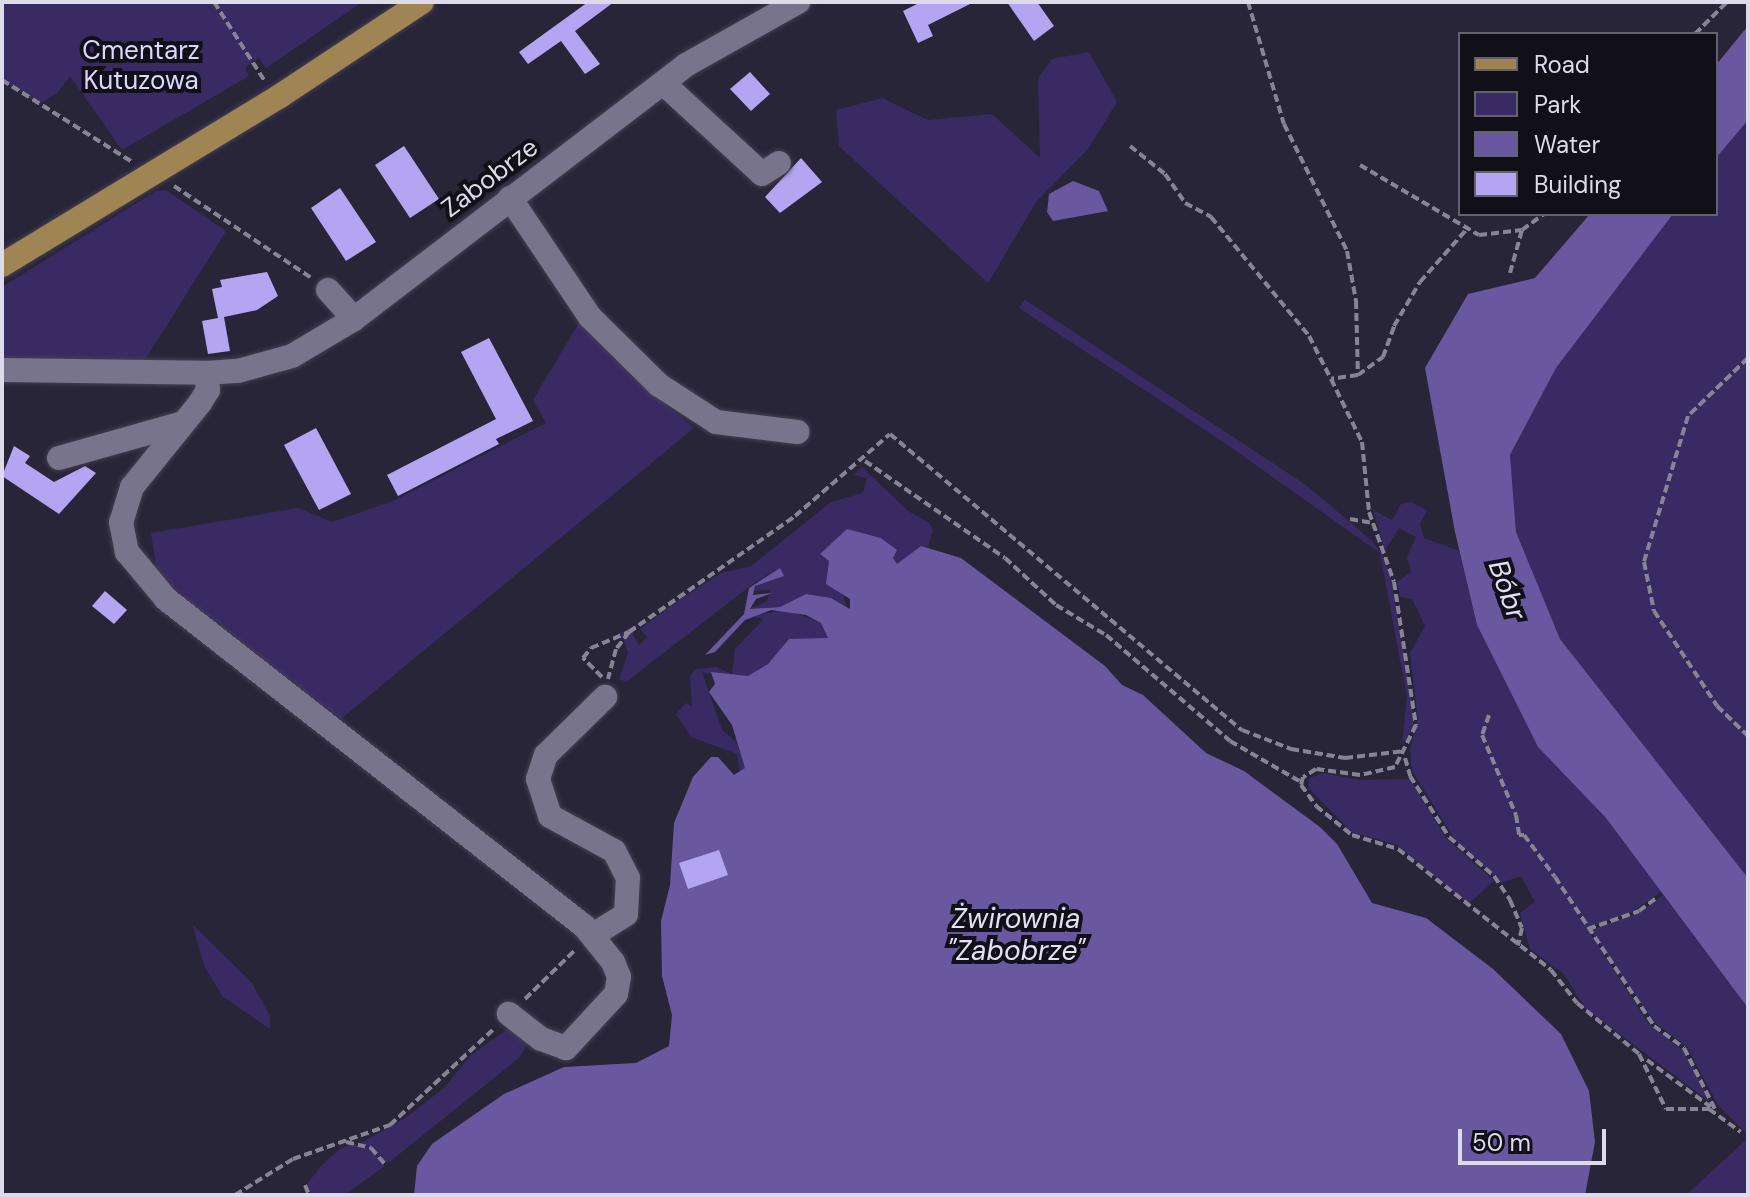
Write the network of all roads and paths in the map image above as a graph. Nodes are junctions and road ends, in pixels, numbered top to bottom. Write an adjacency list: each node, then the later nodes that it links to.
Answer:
1 (214, 2): 8 (path)
2 (422, 2): 13 (main road)
3 (798, 2): 9 (street, Zabobrze)
4 (1248, 2): 25 (path)
5 (1727, 2): 6 (path)
6 (1697, 32)
7 (2, 80): 13 (path)
8 (264, 80)
9 (663, 83): 11 (street); 14 (street, Zabobrze)
10 (1130, 146): 26 (path)
11 (779, 163)
12 (1360, 165): 16 (path)
13 (153, 173): 18 (main road); 20 (path)
14 (510, 198): 21 (street, Zabobrze); 28 (street)
15 (1541, 216): 17 (path)
16 (1467, 230): 17 (path); 25 (path)
17 (1522, 230): 19 (path)
18 (2, 265)
19 (1510, 273)
20 (328, 290): 21 (street)
21 (354, 319): 24 (street, Zabobrze)
22 (1748, 358): 36 (path)
23 (2, 370): 24 (street, Zabobrze)
24 (206, 373): 27 (street)
25 (1358, 375): 26 (path)
26 (1331, 379): 32 (path)
27 (180, 424): 29 (street); 41 (street)
28 (797, 432)
29 (59, 458)
30 (865, 461): 33 (path); 37 (path); 38 (path)
31 (1350, 519): 32 (path)
32 (1372, 523): 37 (path)
33 (629, 632): 34 (path); 34 (path)
34 (606, 688): 41 (street)
35 (1489, 715): 40 (path)
36 (1748, 736)
37 (1406, 754): 38 (path); 42 (path)
38 (1301, 782): 42 (path)
39 (1656, 898): 40 (path)
40 (1588, 929): 45 (path)
41 (593, 935): 43 (path); 43 (street)
42 (1518, 946): 44 (path)
43 (509, 1014): 47 (path)
44 (1639, 1054): 45 (path); 45 (path)
45 (1716, 1111): 46 (path)
46 (1741, 1132)
47 (343, 1142): 48 (path); 50 (path)
48 (386, 1165)
49 (305, 1185): 51 (path)
50 (235, 1195)
51 (309, 1195)

